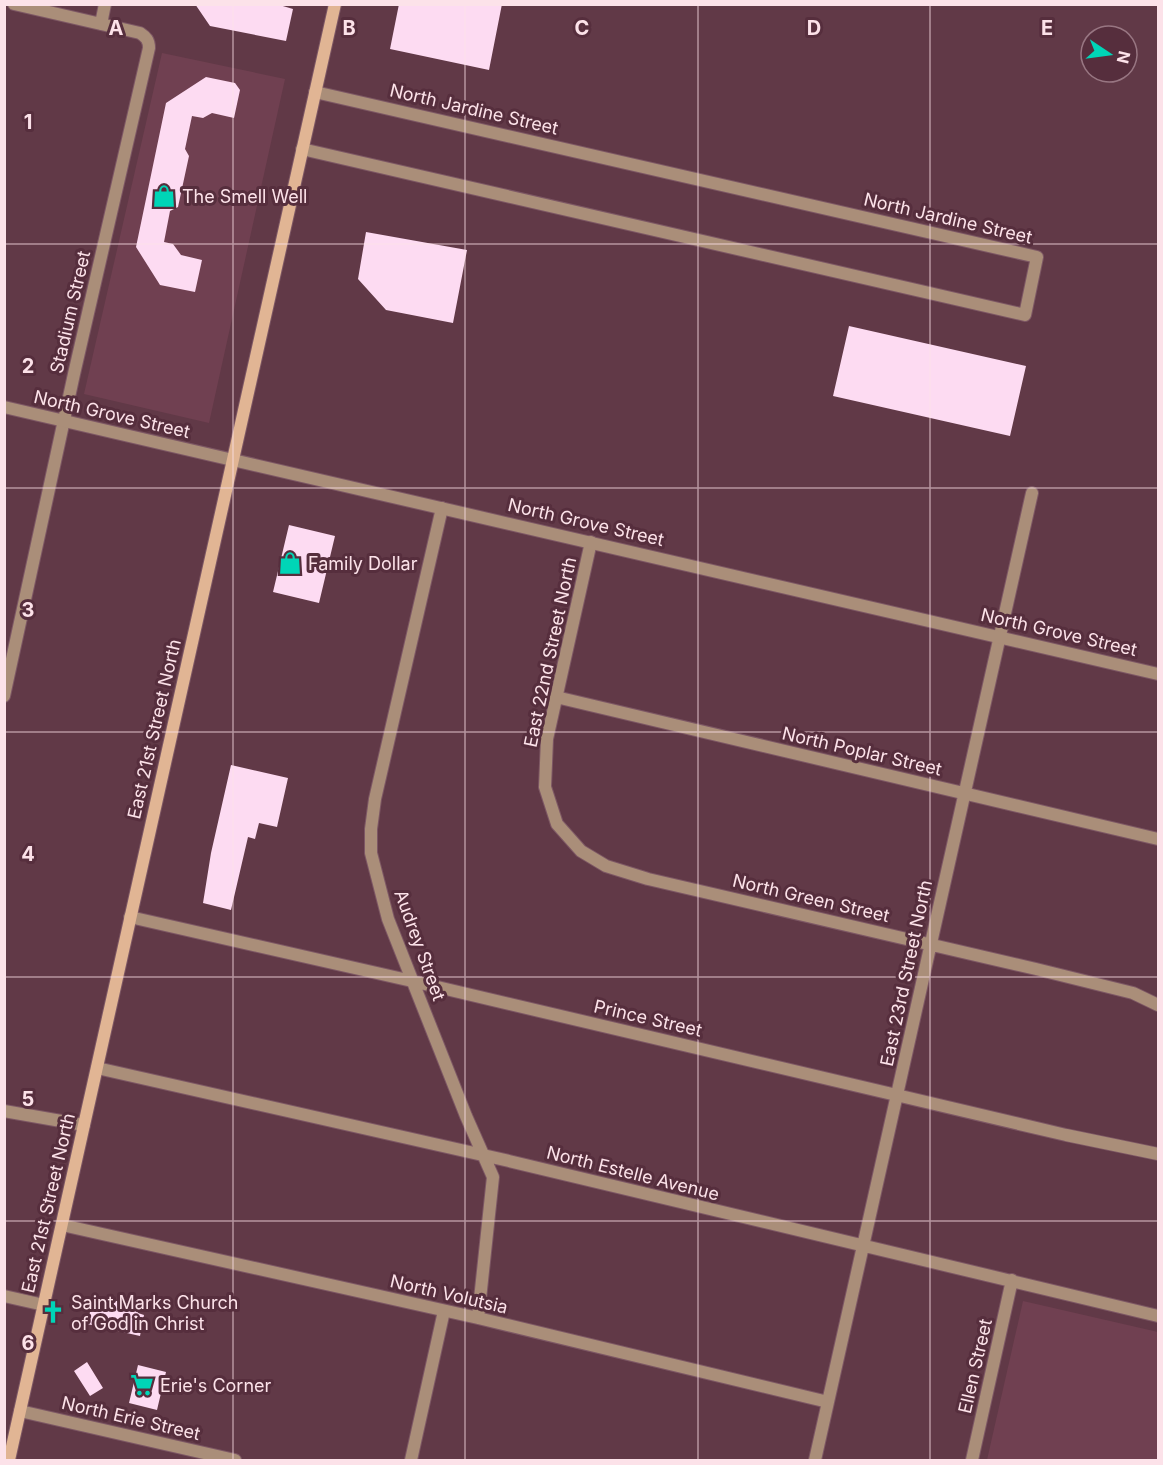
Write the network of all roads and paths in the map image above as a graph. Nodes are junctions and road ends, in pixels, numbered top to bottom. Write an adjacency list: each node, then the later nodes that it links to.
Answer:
1 (14, 4): 4 (street)
2 (105, 4): 4 (street)
3 (335, 4): 5 (main road, East 21st Street North)
4 (101, 24): 8 (street, Stadium Street)
5 (315, 92): 6 (main road, East 21st Street North); 6 (street, North Jardine Street)
6 (302, 149): 9 (main road, East 21st Street North)
7 (4, 407): 8 (street, North Grove Street)
8 (64, 421): 9 (street, North Grove Street); 15 (street, Stadium Street)
9 (232, 460): 11 (street, North Grove Street); 20 (main road, East 21st Street North)
10 (1032, 493): 13 (street, East 23rd Street North)
11 (442, 508): 12 (street, North Grove Street); 22 (street, Audrey Street)
12 (591, 542): 13 (street, North Grove Street); 16 (street, East 22nd Street North)
13 (1000, 637): 14 (street, North Grove Street); 17 (street, East 23rd Street North)
14 (1158, 674)
15 (4, 696)
16 (556, 697): 17 (street, North Poplar Street); 18 (street, East 22nd Street North)
17 (964, 793): 19 (street, North Poplar Street); 21 (street, East 23rd Street North)
18 (568, 836): 21 (street, North Green Street)
19 (1158, 839)
20 (130, 917): 22 (street, Prince Street); 24 (main road, East 21st Street North)
21 (931, 944): 23 (street, North Green Street); 25 (street, East 23rd Street North)
22 (412, 981): 25 (street, Prince Street); 29 (street, Audrey Street)
23 (1158, 1005)
24 (97, 1068): 27 (main road, East 21st Street North); 29 (street, North Estelle Avenue)
25 (898, 1095): 28 (street, Prince Street); 31 (street, East 23rd Street North)
26 (4, 1111): 27 (street)
27 (84, 1125): 30 (main road, East 21st Street North)
28 (1158, 1154)
29 (484, 1156): 31 (street, North Estelle Avenue); 37 (street, Audrey Street)
30 (62, 1225): 34 (main road, East 21st Street North); 35 (street, North Volutsia)
31 (864, 1245): 32 (street, North Estelle Avenue); 38 (street, East 23rd Street North)
32 (1012, 1280): 36 (street, North Estelle Avenue); 44 (street, Ellen Street)
33 (4, 1296): 34 (street)
34 (44, 1305): 39 (main road, East 21st Street North)
35 (444, 1311): 37 (street, North Volutsia); 42 (street)
36 (1158, 1316)
37 (478, 1318): 38 (street, North Volutsia)
38 (828, 1402): 43 (street, East 23rd Street North)
39 (20, 1411): 40 (main road, East 21st Street North); 41 (street, North Erie Street)
40 (9, 1461)
41 (235, 1461)
42 (411, 1461)
43 (815, 1461)
44 (972, 1461)

